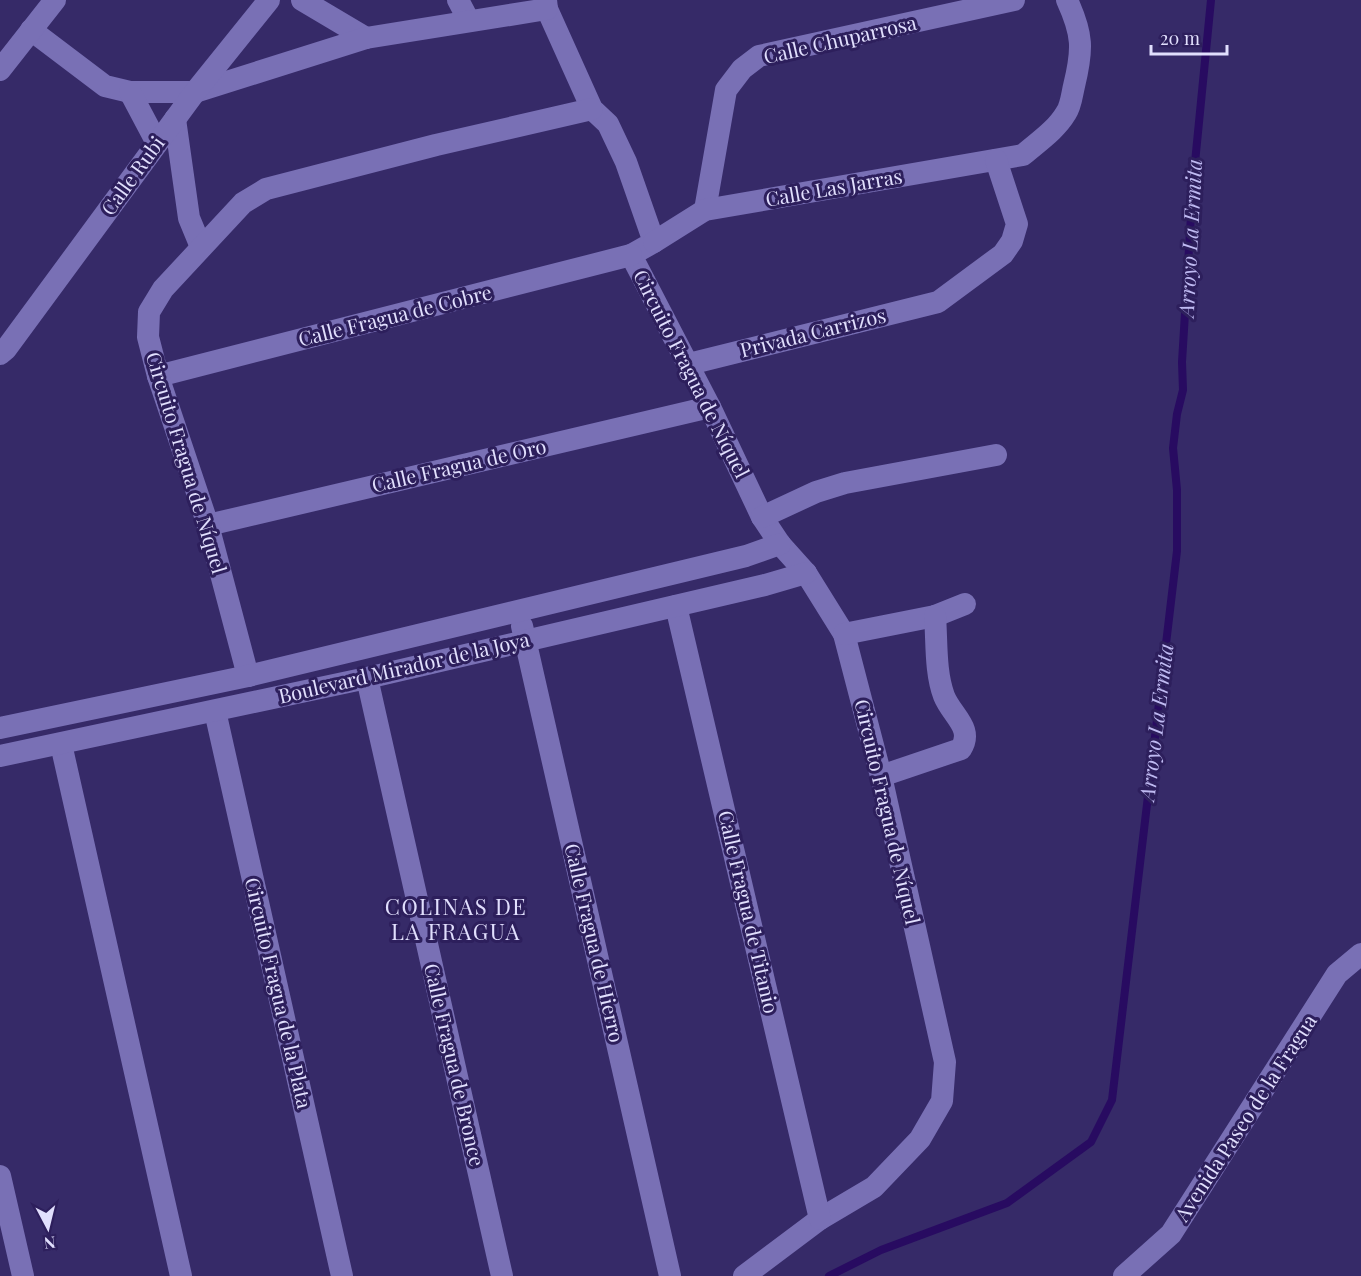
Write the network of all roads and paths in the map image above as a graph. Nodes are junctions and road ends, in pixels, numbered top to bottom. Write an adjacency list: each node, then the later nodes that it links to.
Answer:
1 (55, 0): 9 (street)
2 (269, 0): 13 (street, Calle Rubi)
3 (302, 0): 10 (street)
4 (458, 0): 8 (street)
5 (1014, 0): 18 (street, Calle Chuparrosa)
6 (1067, 0): 17 (street, Calle Las Jarras)
7 (547, 5): 8 (street); 14 (street)
8 (469, 21): 10 (street)
9 (31, 30): 11 (street); 12 (street)
10 (366, 38): 13 (street)
11 (2, 63)
12 (130, 92): 13 (street); 16 (street)
13 (195, 92): 15 (street, Calle Rubi)
14 (592, 109): 19 (street, Circuito Fragua de Níquel); 20 (street, Circuito Fragua de Níquel)
15 (175, 119): 16 (street, Calle Rubi); 20 (street)
16 (157, 143): 22 (street, Calle Rubi)
17 (996, 159): 18 (street, Calle Las Jarras); 23 (street, Privada Carrizos)
18 (705, 210): 19 (street, Calle Las Jarras)
19 (654, 242): 21 (street, Circuito Fragua de Níquel)
20 (201, 247): 24 (street, Circuito Fragua de Níquel)
21 (631, 255): 23 (street, Circuito Fragua de Níquel); 24 (street, Calle Fragua de Cobre)
22 (0, 354)
23 (688, 364): 25 (street, Circuito Fragua de Níquel)
24 (158, 376): 28 (street, Circuito Fragua de Níquel)
25 (710, 407): 27 (street, Circuito Fragua de Níquel); 28 (street, Calle Fragua de Oro)
26 (996, 455): 27 (street)
27 (762, 517): 29 (street, Circuito Fragua de Níquel)
28 (208, 525): 37 (street, Circuito Fragua de Níquel)
29 (780, 544): 30 (street, Circuito Fragua de Níquel); 33 (street, Boulevard Mirador de la Joya)
30 (806, 573): 32 (street, Boulevard Mirador de la Joya); 35 (street, Circuito Fragua de Níquel)
31 (965, 604): 34 (street)
32 (676, 606): 36 (street, Boulevard Mirador de la Joya); 46 (street, Calle Fragua de Titanio)
33 (518, 610): 36 (street, Calle Fragua de Hierro); 37 (street, Boulevard Mirador de la Joya)
34 (935, 616): 35 (street); 43 (street)
35 (844, 634): 43 (street, Circuito Fragua de Níquel)
36 (526, 641): 38 (street, Boulevard Mirador de la Joya); 51 (street, Calle Fragua de Hierro)
37 (248, 676): 40 (street, Boulevard Mirador de la Joya)
38 (367, 678): 39 (street, Boulevard Mirador de la Joya); 50 (street, Calle Fragua de Bronce)
39 (215, 711): 41 (street, Boulevard Mirador de la Joya); 49 (street, Circuito Fragua de la Plata)
40 (0, 728)
41 (61, 744): 42 (street, Boulevard Mirador de la Joya); 48 (street)
42 (0, 756)
43 (881, 776): 46 (street, Circuito Fragua de Níquel)
44 (1361, 954): 53 (street, Avenida Paseo de la Fragua)
45 (0, 1176): 47 (street)
46 (820, 1219): 52 (street, Circuito Fragua de Níquel)
47 (23, 1276)
48 (181, 1276)
49 (342, 1276)
50 (502, 1276)
51 (670, 1276)
52 (744, 1276)
53 (1124, 1276)

